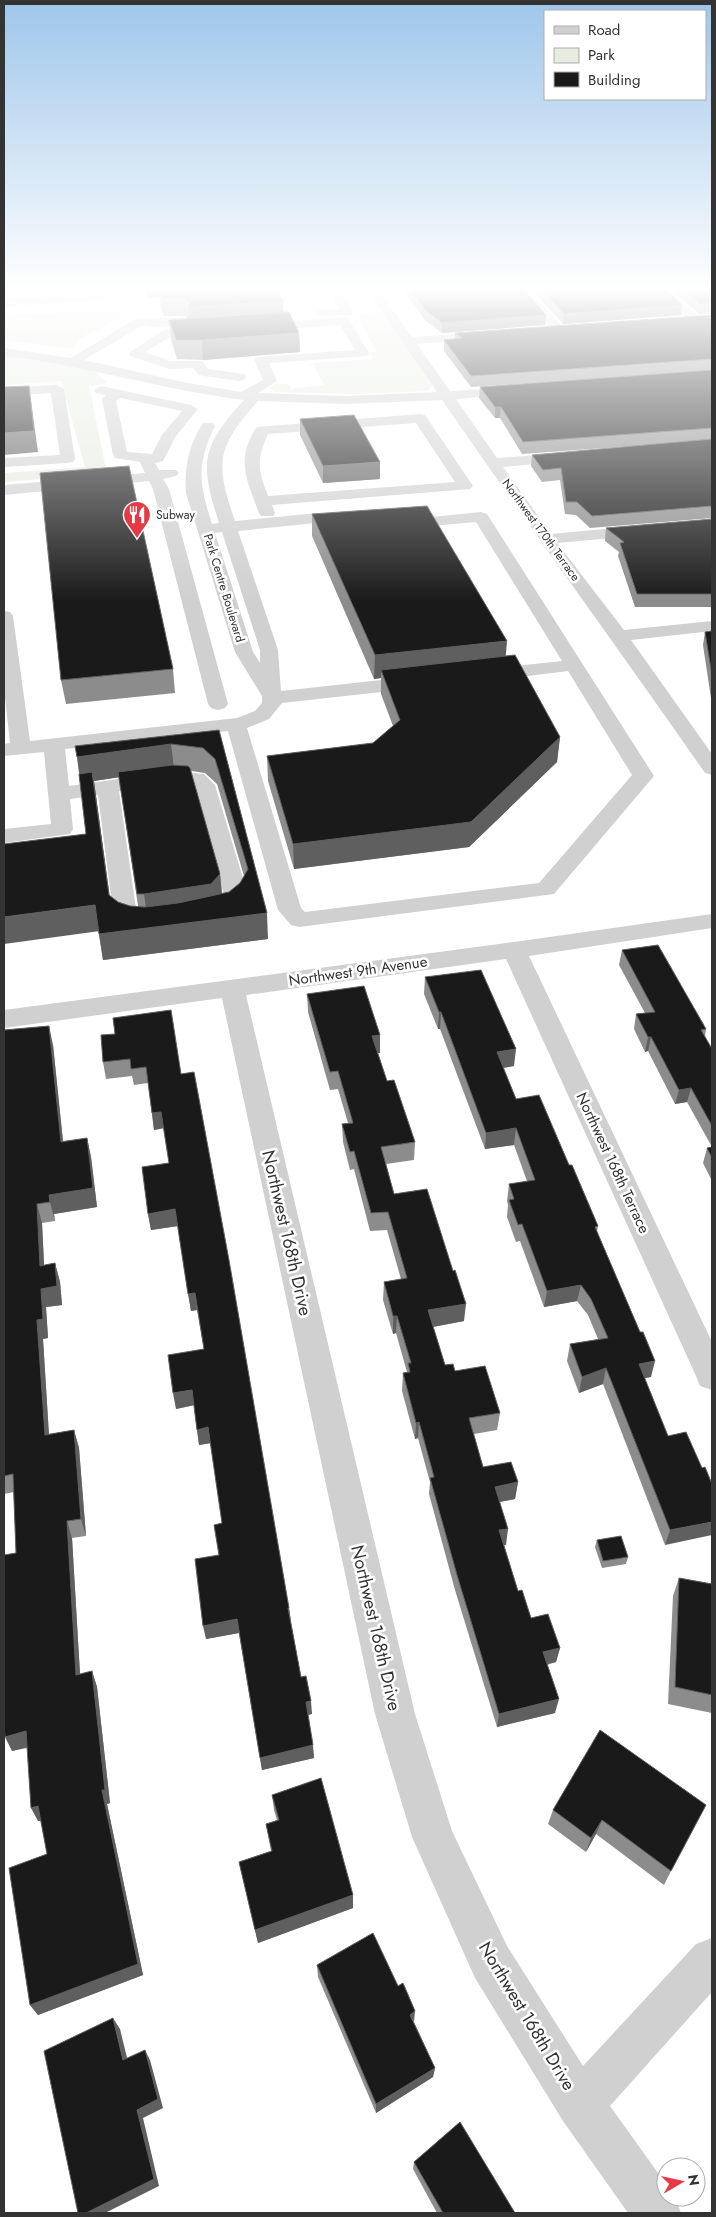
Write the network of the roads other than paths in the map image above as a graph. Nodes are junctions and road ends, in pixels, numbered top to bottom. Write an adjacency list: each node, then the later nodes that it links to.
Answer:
1 (58, 393): 10 (street)
2 (227, 393): 7 (street)
3 (248, 393): 7 (street)
4 (466, 393): 6 (street)
5 (119, 394): 9 (street); 9 (street)
6 (446, 395): 7 (street); 11 (street, Northwest 170th Terrace)
7 (244, 396): 13 (street, Park Centre Boulevard); 14 (street, Park Centre Boulevard)
8 (583, 456): 11 (street)
9 (147, 459): 15 (street)
10 (4, 463)
11 (494, 463): 20 (street, Northwest 170th Terrace)
12 (241, 466): 12 (street); 13 (street)
13 (212, 468): 14 (street); 18 (street, Park Centre Boulevard)
14 (191, 471): 15 (street); 19 (street, Park Centre Boulevard)
15 (155, 476): 16 (street); 26 (street)
16 (4, 490)
17 (712, 524): 20 (street)
18 (229, 527): 19 (street); 24 (street, Park Centre Boulevard); 27 (street)
19 (206, 529): 25 (street, Park Centre Boulevard)
20 (546, 539): 23 (street, Northwest 170th Terrace)
21 (4, 616): 34 (street)
22 (712, 626): 23 (street)
23 (619, 636): 35 (street, Northwest 170th Terrace)
24 (269, 650): 25 (street); 30 (street, Park Centre Boulevard)
25 (244, 652): 26 (street); 30 (street, Park Centre Boulevard)
26 (205, 656): 31 (street)
27 (574, 665): 28 (street); 32 (street)
28 (466, 677)
29 (437, 680): 30 (street)
30 (272, 698): 32 (street)
31 (218, 704)
32 (236, 724): 33 (street)
33 (54, 744): 34 (street); 37 (street)
34 (12, 749)
35 (708, 758)
36 (108, 787): 37 (street); 39 (street); 40 (street)
37 (58, 794): 38 (street)
38 (4, 836)
39 (191, 916)
40 (164, 921)
41 (712, 921): 42 (street, Northwest 9th Avenue)
42 (514, 950): 43 (street, Northwest 9th Avenue); 45 (street, Northwest 168th Terrace)
43 (232, 988): 44 (street, Northwest 9th Avenue); 47 (street, Northwest 168th Drive)
44 (4, 1019)
45 (712, 1376)
46 (712, 1960): 47 (street)
47 (580, 2104): 48 (street, Northwest 168th Drive)
48 (657, 2213)

